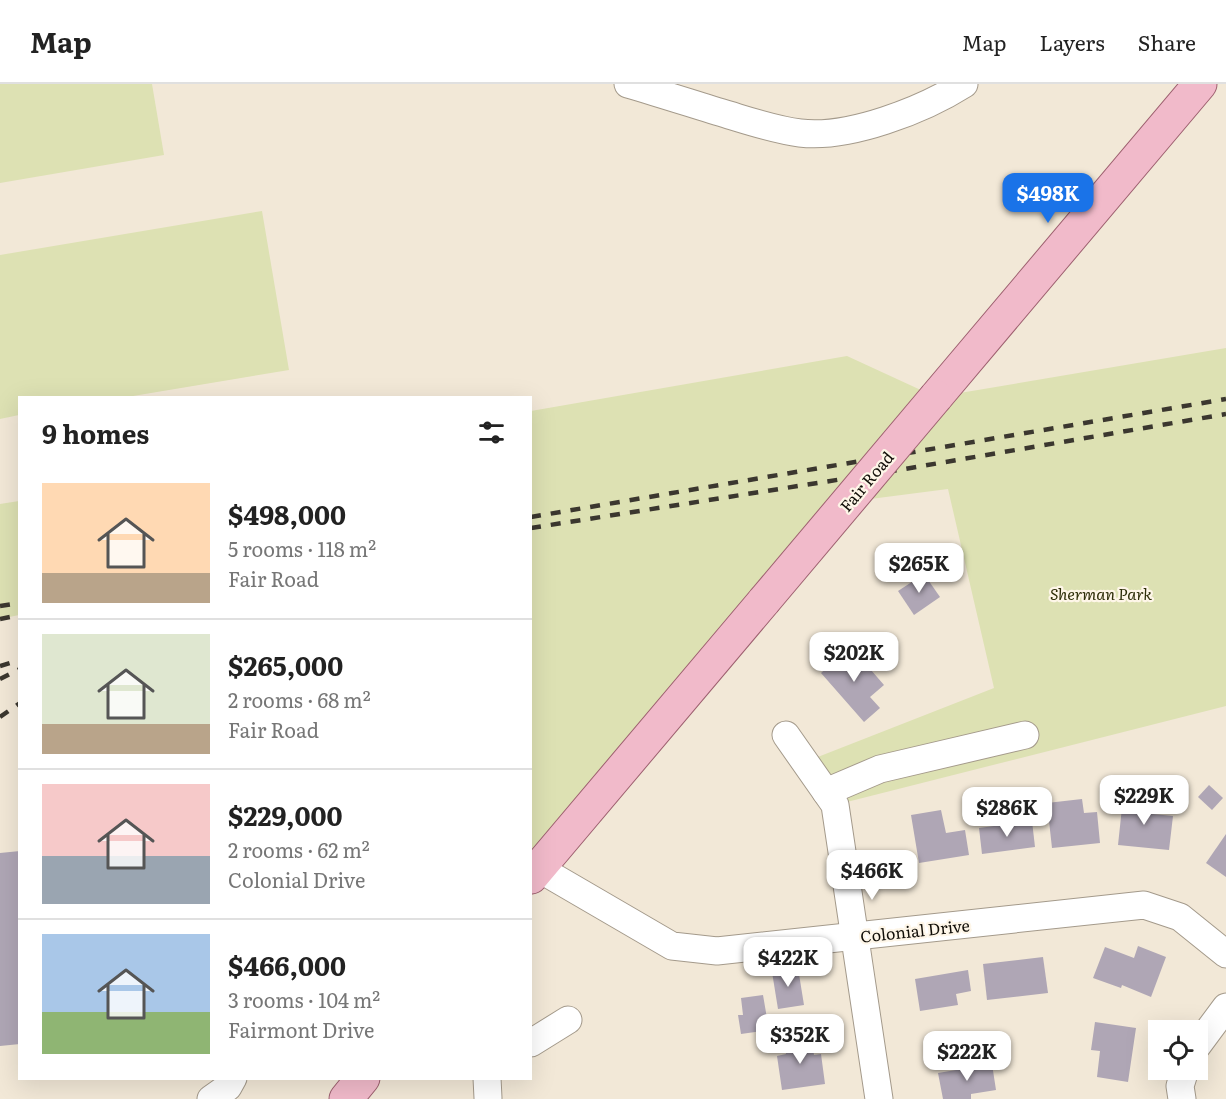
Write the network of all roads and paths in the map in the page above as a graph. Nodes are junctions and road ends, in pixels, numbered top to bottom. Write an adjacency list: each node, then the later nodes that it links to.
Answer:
1 (628, 84): 2 (street)
2 (964, 84)
3 (1200, 84): 7 (main road, Fair Road, bridge)
4 (786, 735): 6 (street)
5 (1024, 735): 6 (street)
6 (826, 792): 8 (street)
7 (535, 872): 8 (street, Colonial Drive)
8 (855, 937): 9 (street, Colonial Drive); 19 (street)
9 (1226, 954)
10 (1226, 1007): 12 (street)
11 (568, 1020): 13 (street)
12 (1208, 1031)
13 (532, 1042)
14 (232, 1080): 17 (street)
15 (361, 1080): 18 (main road)
16 (1182, 1080): 20 (street)
17 (211, 1099)
18 (346, 1099)
19 (879, 1099)
20 (1182, 1099)

